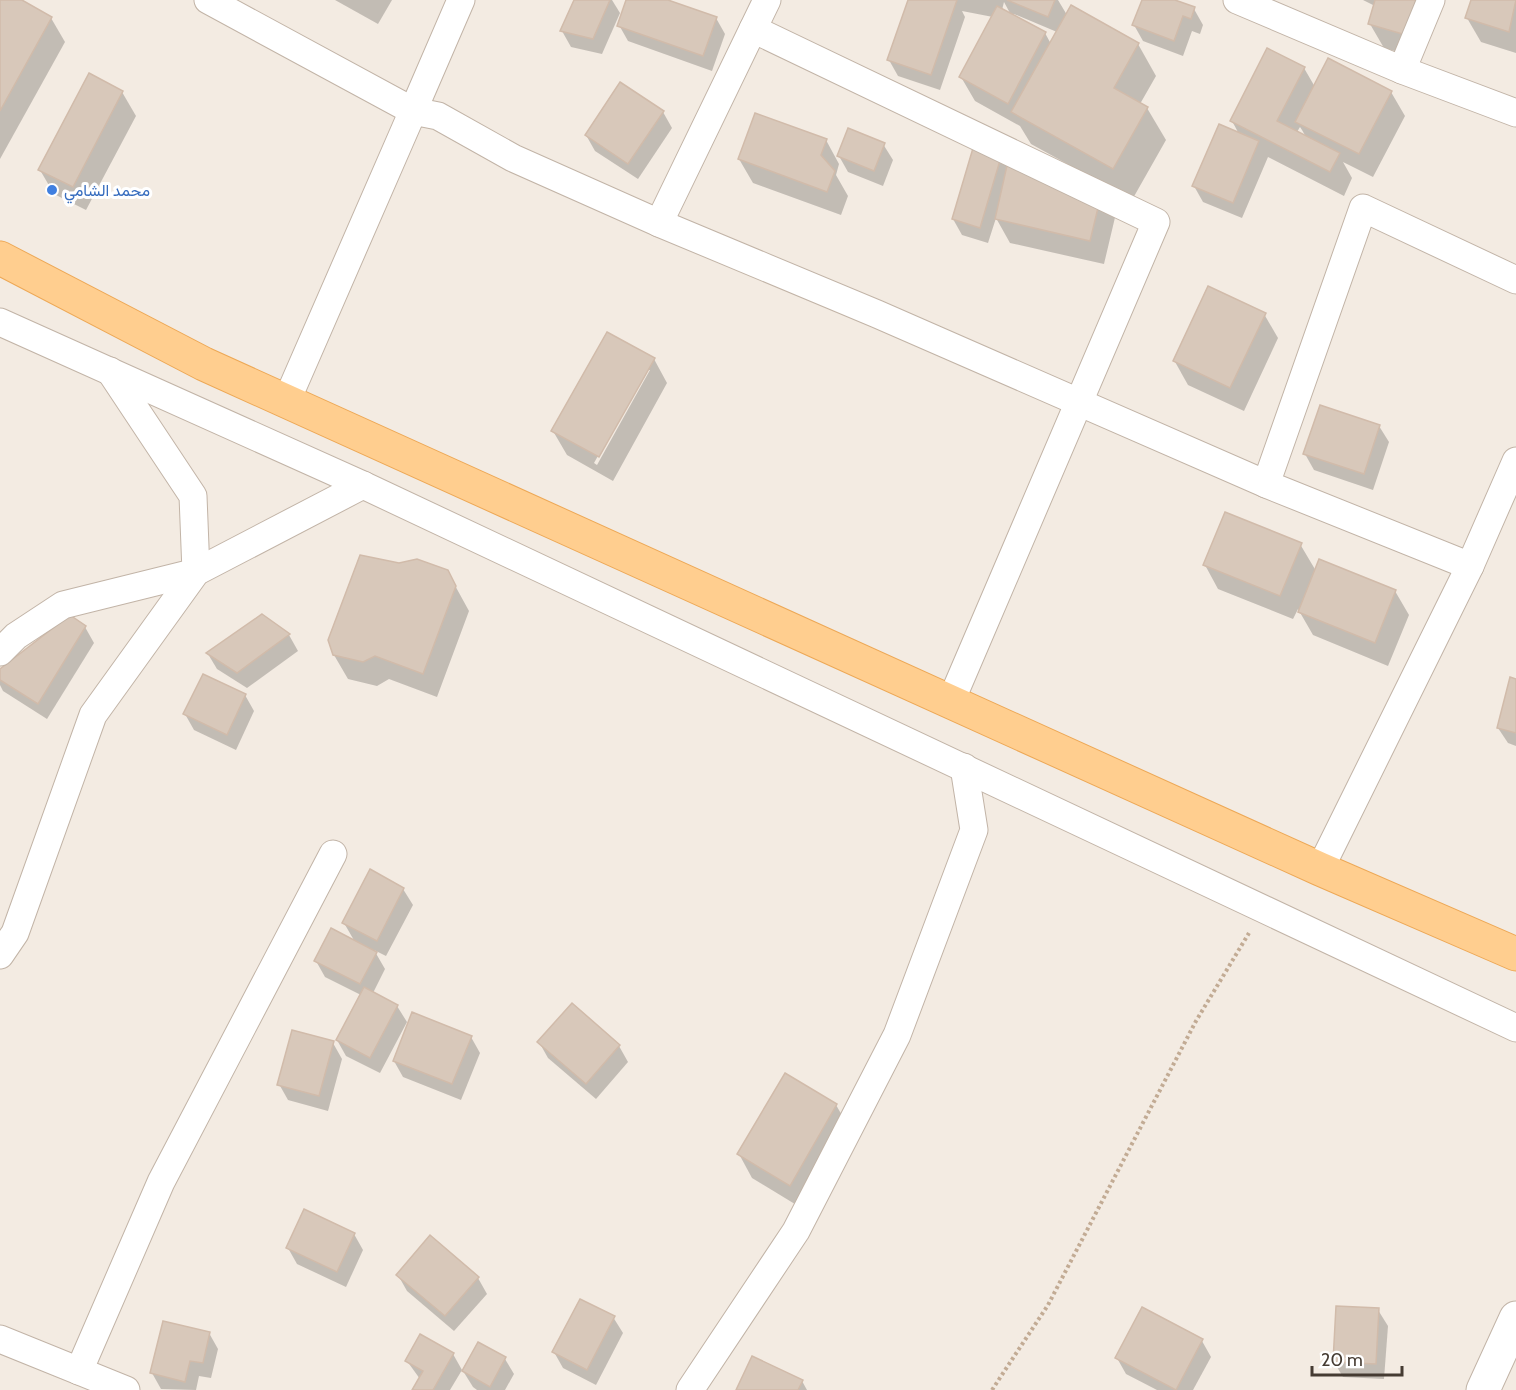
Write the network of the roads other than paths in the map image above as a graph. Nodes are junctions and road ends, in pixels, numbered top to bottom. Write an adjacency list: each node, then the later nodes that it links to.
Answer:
1 (208, 0): 8 (street)
2 (461, 0): 8 (street)
3 (767, 0): 6 (street)
4 (1237, 0): 7 (street)
5 (1431, 0): 7 (street)
6 (753, 29): 10 (street); 16 (street)
7 (1402, 70): 9 (street)
8 (413, 111): 10 (street); 15 (street)
9 (1516, 114)
10 (659, 223): 16 (street)
11 (0, 258): 15 (main road)
12 (1516, 280): 18 (street)
13 (0, 322): 14 (street)
14 (110, 371): 19 (street); 21 (street)
15 (286, 400): 23 (main road)
16 (1080, 403): 18 (street); 23 (street)
17 (1516, 460): 20 (street)
18 (1266, 484): 20 (street)
19 (363, 485): 21 (street); 24 (street)
20 (1470, 566): 26 (street)
21 (196, 572): 22 (street); 28 (street)
22 (0, 652)
23 (951, 701): 26 (main road)
24 (964, 767): 29 (street); 34 (street)
25 (333, 854): 32 (street)
26 (1320, 869): 27 (main road)
27 (1516, 954)
28 (0, 955)
29 (1516, 1028)
30 (1516, 1318): 35 (street)
31 (0, 1339): 32 (street)
32 (79, 1371): 33 (street)
33 (126, 1390)
34 (690, 1390)
35 (1483, 1390)

